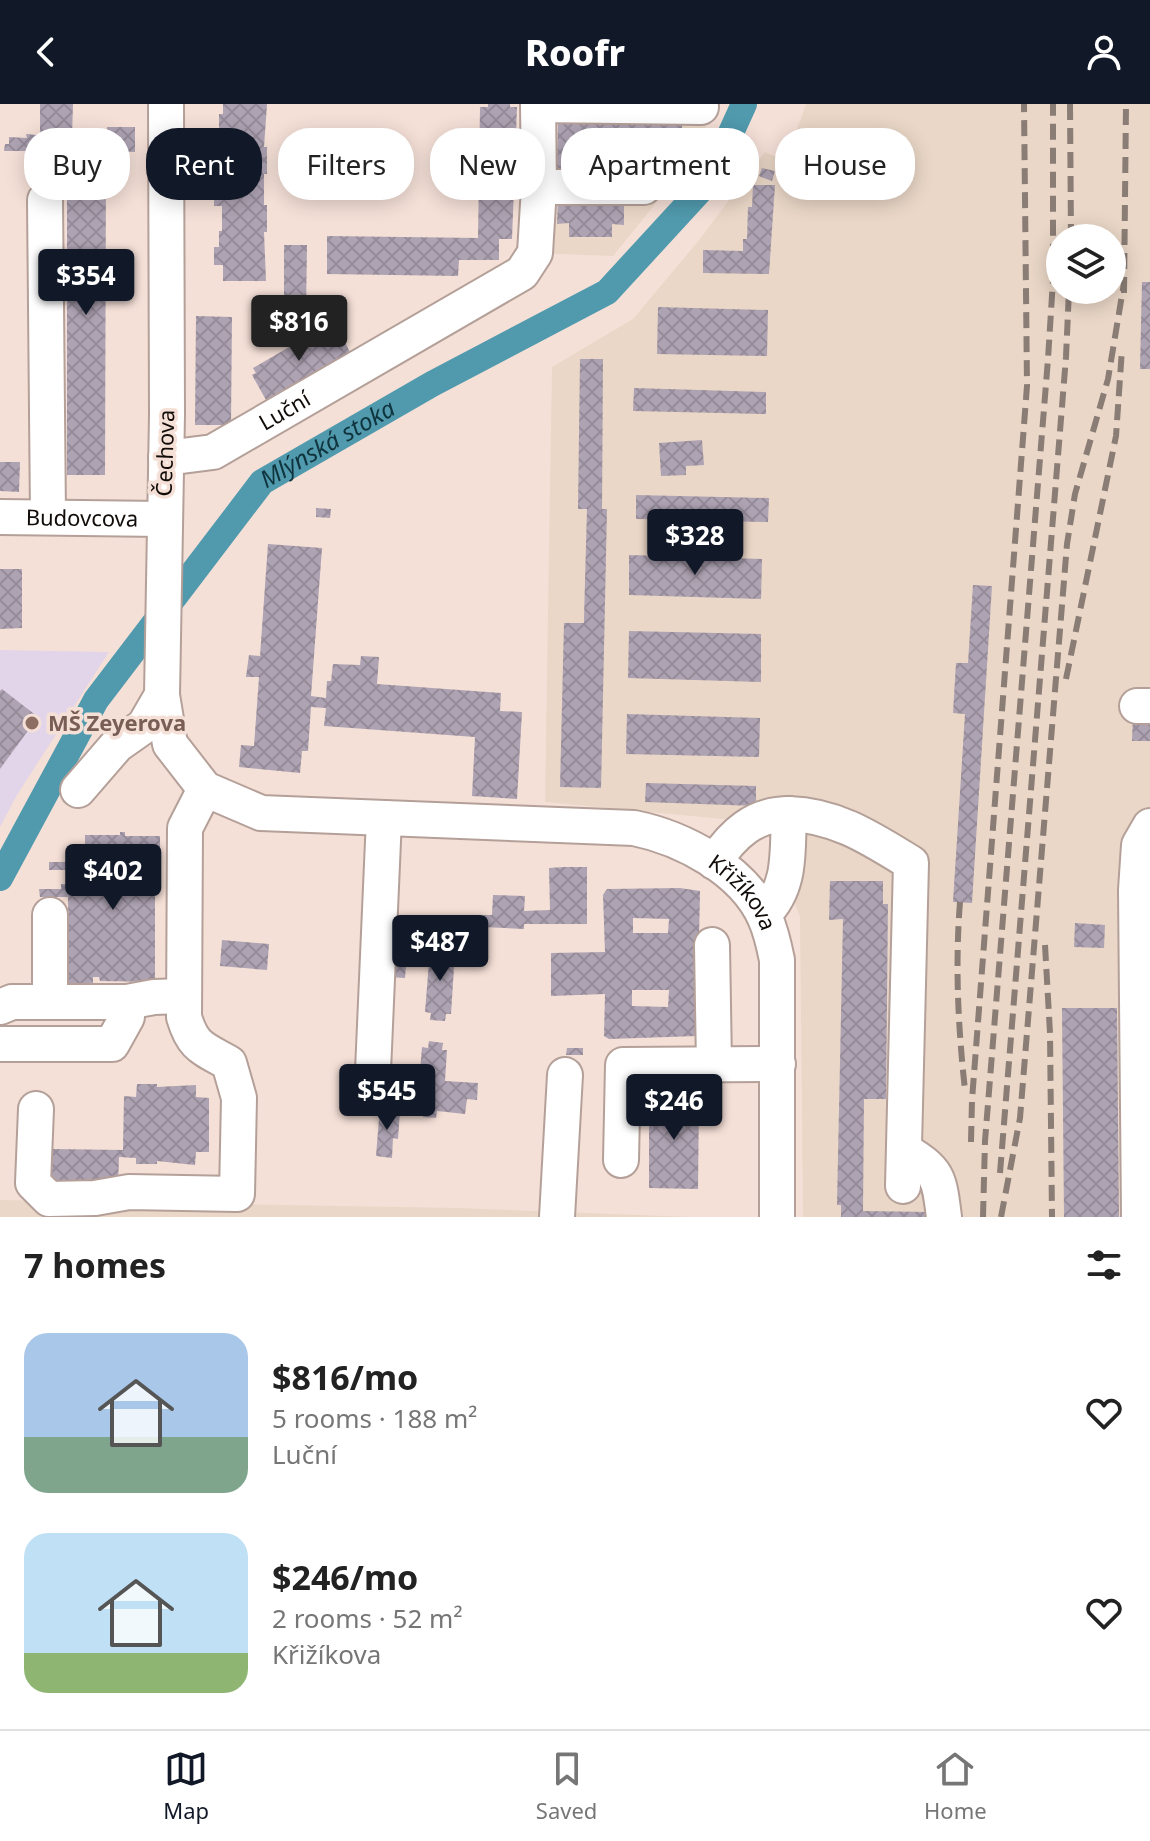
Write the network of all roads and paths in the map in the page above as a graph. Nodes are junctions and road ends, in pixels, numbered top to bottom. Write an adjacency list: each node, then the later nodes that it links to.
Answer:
1 (166, 104): 7 (street, Čechova)
2 (538, 105): 3 (street); 4 (street)
3 (701, 107)
4 (538, 128)
5 (45, 200): 9 (street)
6 (538, 200): 7 (street, Luční)
7 (166, 458): 10 (street, Čechova)
8 (0, 517): 9 (street, Budovcova)
9 (48, 517): 10 (street, Budovcova)
10 (163, 519): 11 (street, Čechova)
11 (162, 695): 12 (street, Čechova); 13 (street)
12 (205, 789): 15 (street, Čechova); 22 (street)
13 (78, 790)
14 (789, 814): 18 (street); 19 (street); 32 (street)
15 (384, 818): 16 (street, Čechova); 29 (street)
16 (429, 820): 18 (street, Křižíkova)
17 (1150, 826): 38 (street)
18 (714, 862): 19 (street, Křižíkova)
19 (764, 914): 27 (street, Křižíkova)
20 (50, 915): 23 (street)
21 (712, 945): 28 (street)
22 (184, 996): 24 (street); 31 (street)
23 (50, 1002): 24 (street); 25 (street)
24 (127, 1002): 26 (street)
25 (0, 1007)
26 (0, 1044)
27 (778, 1064): 28 (street); 36 (street, Křižíkova)
28 (714, 1065): 33 (street)
29 (373, 1071)
30 (565, 1075): 35 (street)
31 (36, 1109)
32 (904, 1150): 34 (street); 37 (street)
33 (621, 1160)
34 (903, 1186)
35 (557, 1217)
36 (777, 1217)
37 (944, 1217)
38 (1139, 1217)

